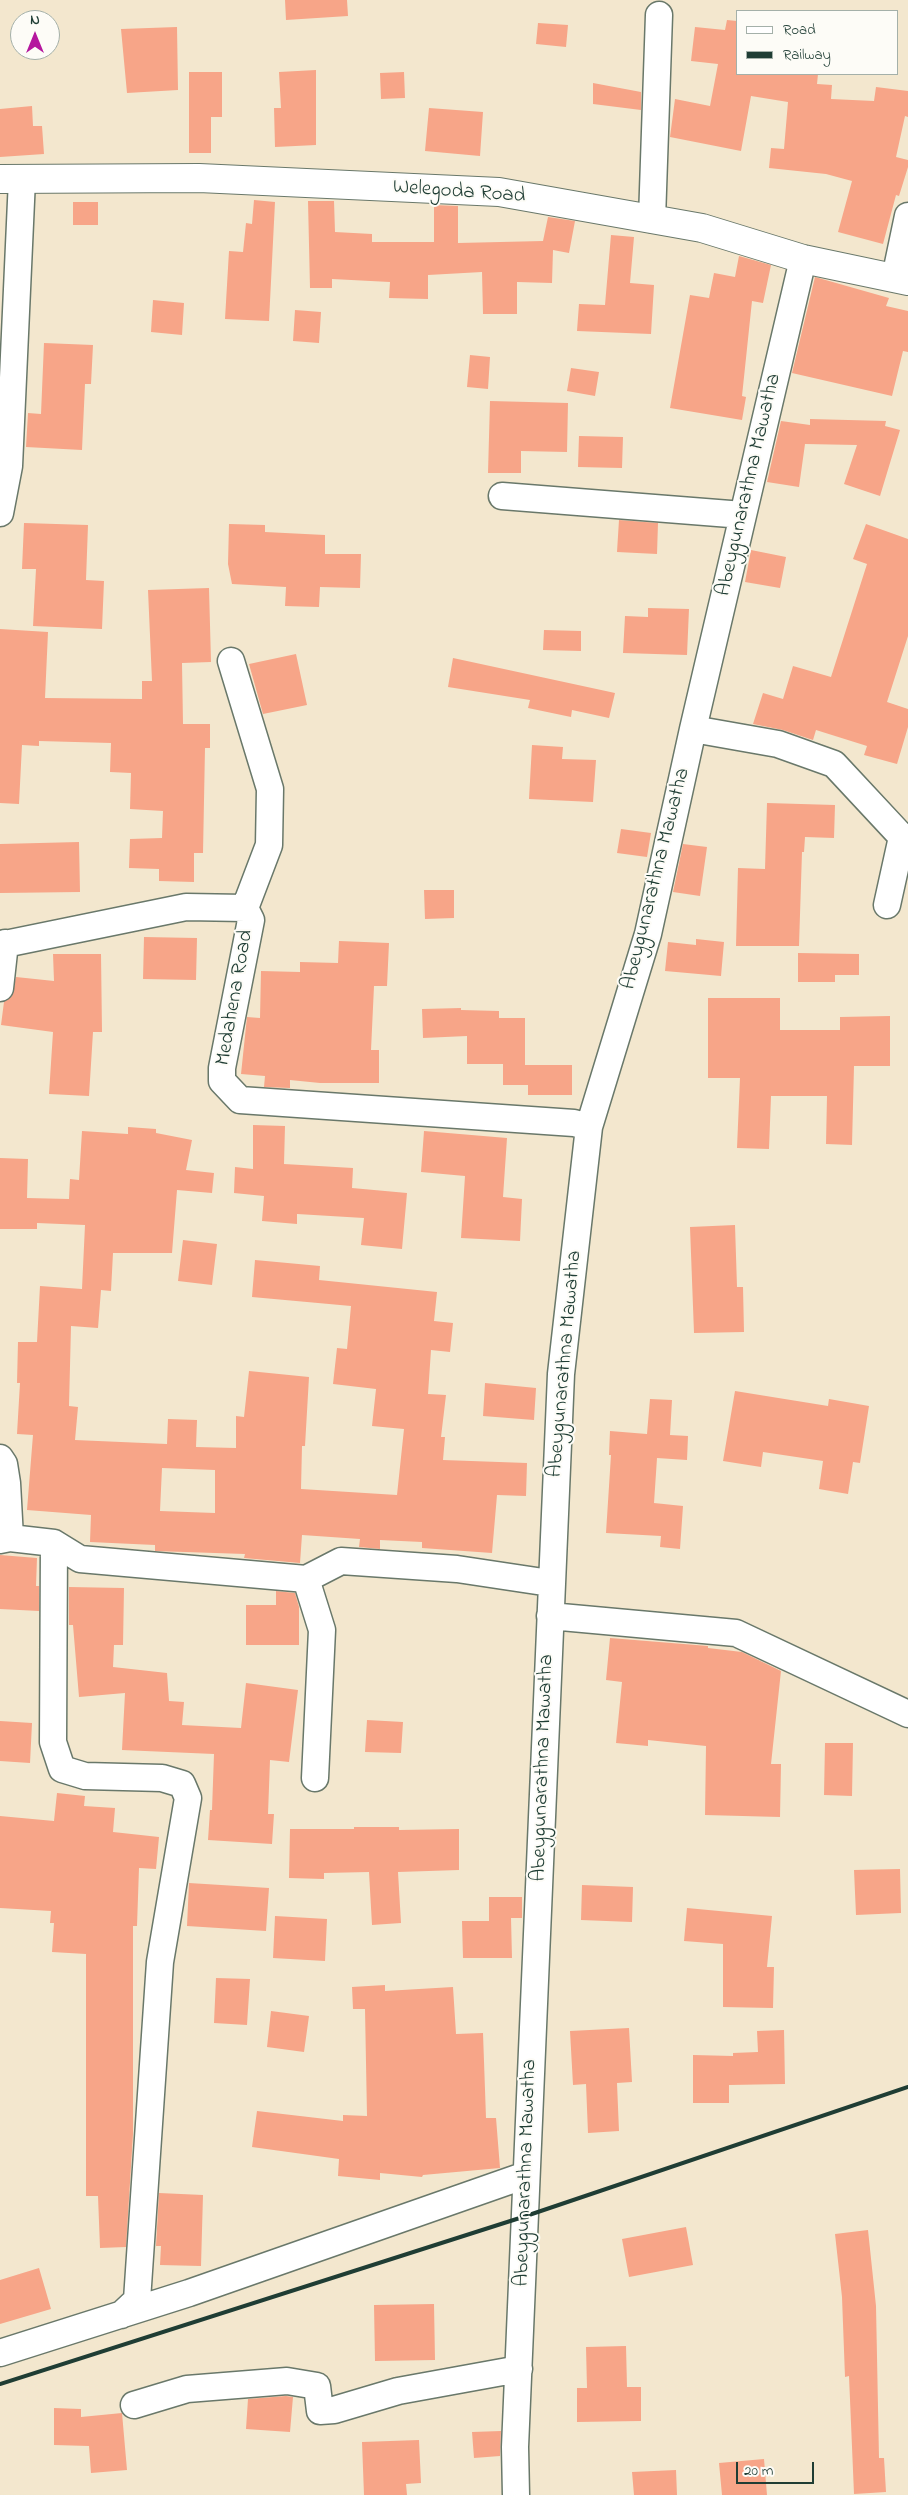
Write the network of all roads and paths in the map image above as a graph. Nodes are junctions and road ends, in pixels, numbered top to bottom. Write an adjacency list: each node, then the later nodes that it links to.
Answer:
1 (660, 15): 4 (street)
2 (11, 179): 4 (street, Welegoda Road); 8 (street)
3 (908, 216): 6 (street)
4 (652, 219): 5 (street, Welegoda Road)
5 (803, 259): 6 (street, Welegoda Road); 9 (street, Abeygunarathna Mawatha)
6 (901, 280)
7 (502, 496): 9 (street)
8 (0, 512)
9 (743, 515): 11 (street, Abeygunarathna Mawatha)
10 (230, 661): 13 (street)
11 (692, 730): 12 (street); 16 (street, Abeygunarathna Mawatha)
12 (887, 905)
13 (245, 908): 14 (street, Medahena Road); 16 (street, Medahena Road)
14 (3, 944): 15 (street)
15 (0, 988)
16 (589, 1127): 21 (street, Abeygunarathna Mawatha)
17 (0, 1458): 18 (street)
18 (5, 1539): 19 (street)
19 (54, 1543): 20 (street); 26 (street)
20 (306, 1578): 21 (street); 24 (street)
21 (550, 1583): 22 (street, Abeygunarathna Mawatha)
22 (550, 1616): 23 (street); 25 (street, Abeygunarathna Mawatha)
23 (908, 1714)
24 (315, 1778)
25 (526, 2175): 26 (street); 28 (street, Abeygunarathna Mawatha)
26 (122, 2315): 27 (street)
27 (0, 2353)
28 (519, 2369): 29 (street); 30 (street, Abeygunarathna Mawatha)
29 (134, 2405)
30 (516, 2495)

